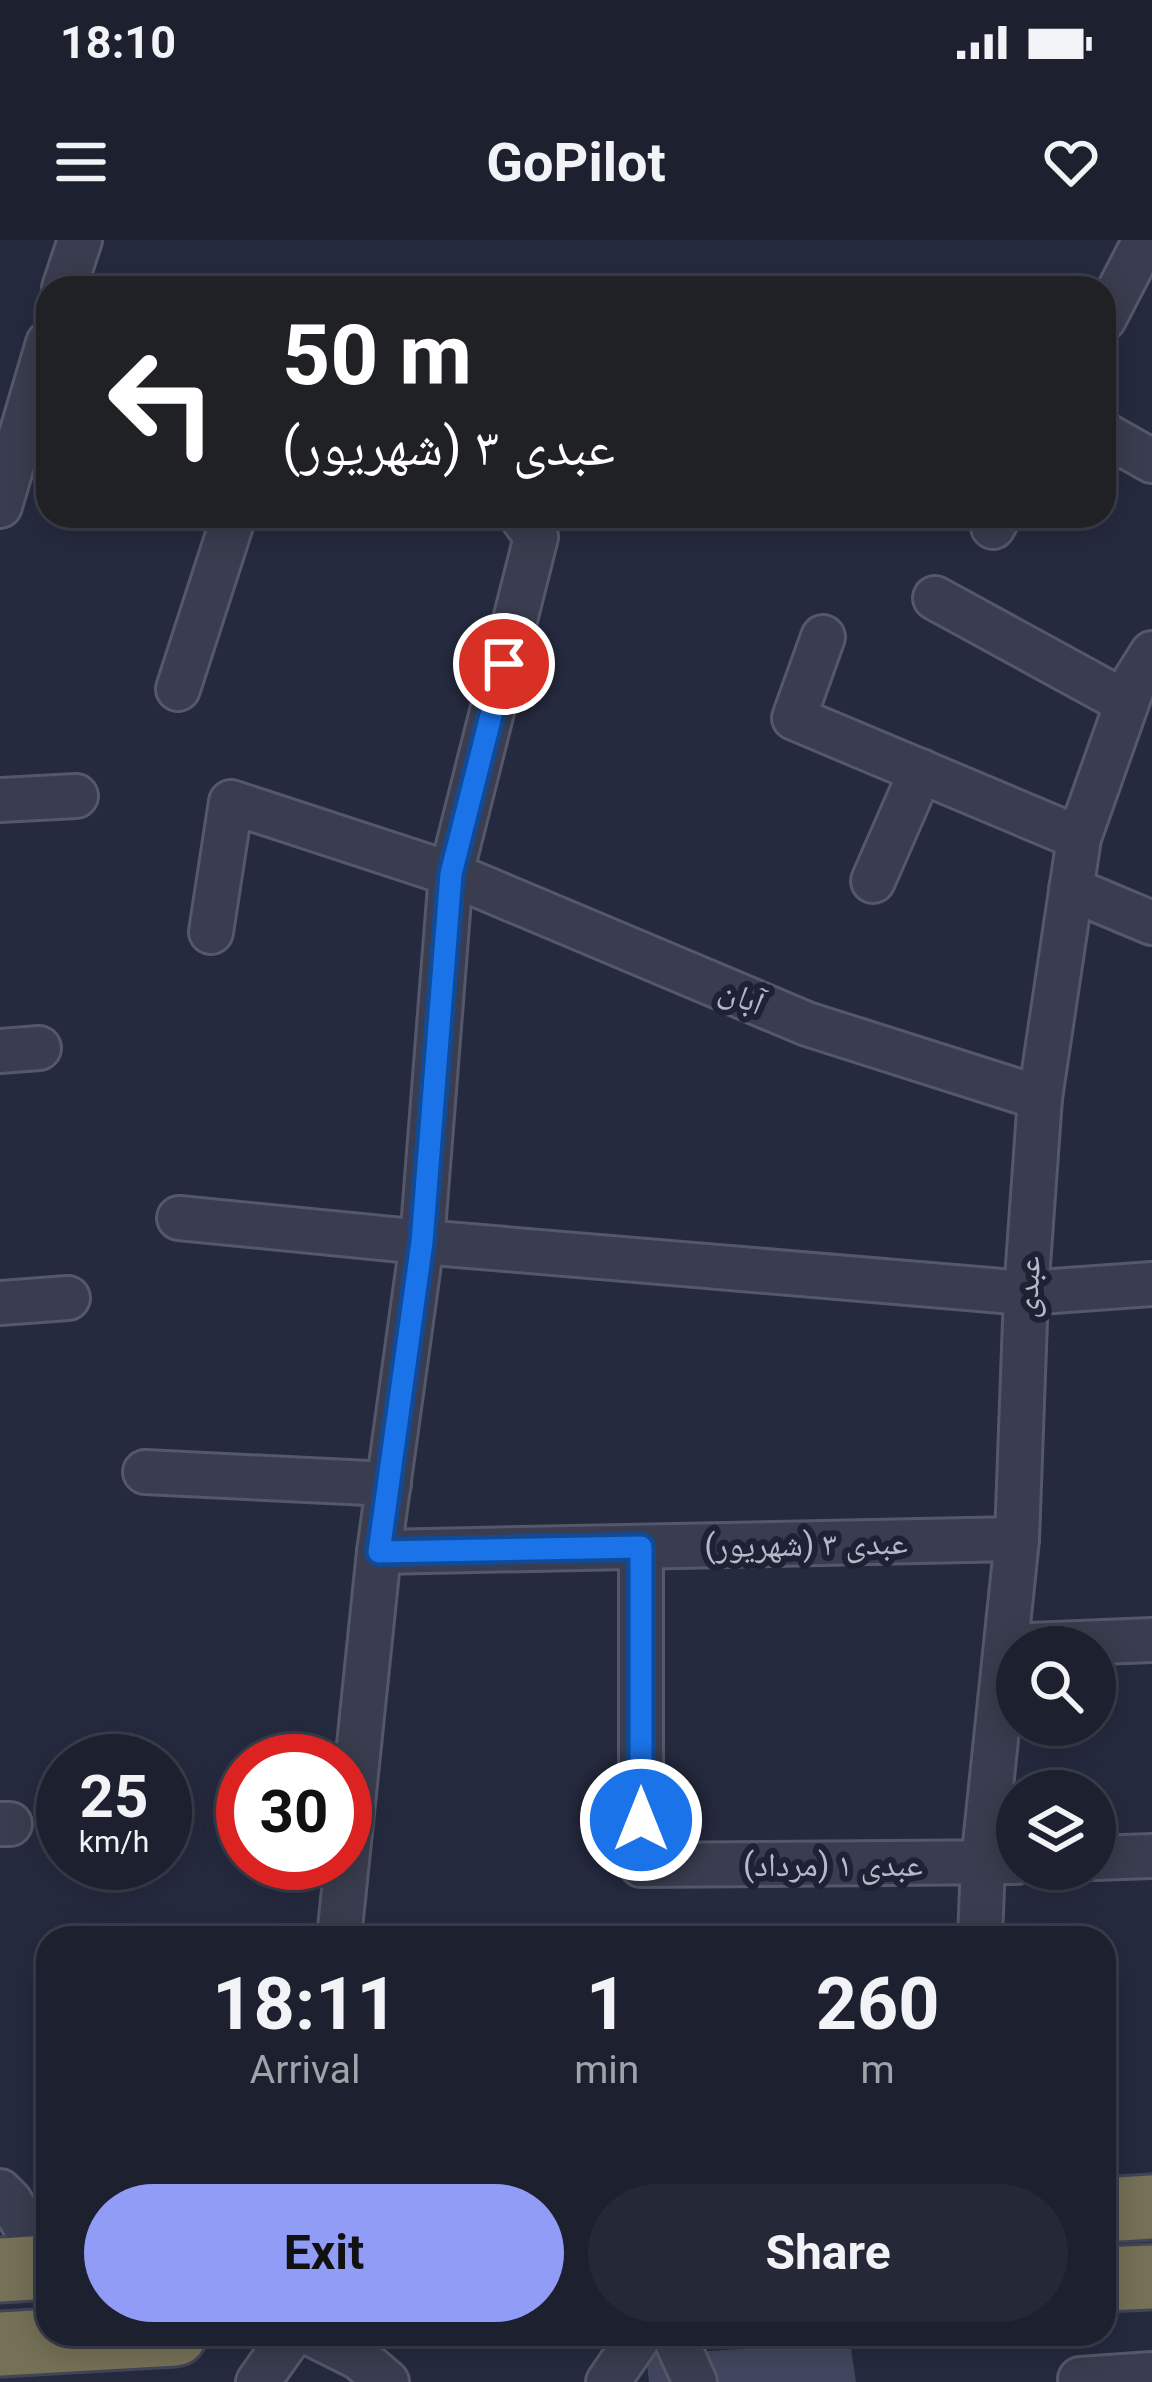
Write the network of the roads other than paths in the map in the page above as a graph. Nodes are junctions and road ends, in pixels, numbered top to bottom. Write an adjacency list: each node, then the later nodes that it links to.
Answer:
1 (80, 240): 3 (street)
2 (1145, 240): 4 (street)
3 (68, 276)
4 (1116, 296)
5 (36, 384): 8 (street)
6 (1116, 441): 7 (street)
7 (1152, 461)
8 (0, 506)
9 (230, 528): 14 (street)
10 (530, 528): 20 (street)
11 (935, 598): 15 (street)
12 (823, 637): 16 (street)
13 (1152, 653): 15 (street, عبدی)
14 (178, 689)
15 (1127, 703): 19 (street, عبدی)
16 (921, 771): 19 (street); 21 (street)
17 (76, 796): 18 (street)
18 (0, 800)
19 (1079, 838): 22 (street, عبدی)
20 (451, 874): 24 (street, آبان); 25 (street, آبان); 27 (street)
21 (873, 881)
22 (1071, 890): 23 (street); 25 (street, عبدی)
23 (1152, 923)
24 (211, 932)
25 (1040, 1098): 29 (street, عبدی)
26 (179, 1217): 27 (street)
27 (422, 1242): 29 (street); 33 (street)
28 (1152, 1284): 29 (street)
29 (1026, 1293): 34 (street, عبدی)
30 (68, 1298): 31 (street)
31 (0, 1303)
32 (146, 1472): 33 (street)
33 (389, 1484): 36 (street)
34 (1017, 1539): 35 (street, عبدی ۳ (شهریور)); 37 (street, عبدی)
35 (641, 1547): 36 (street, عبدی ۳ (شهریور)); 42 (street, عبدی ۱ (مرداد))
36 (379, 1552): 44 (street)
37 (1008, 1626)
38 (1152, 1640): 39 (street)
39 (1116, 1641)
40 (1152, 1856): 41 (street)
41 (1116, 1857)
42 (996, 1862)
43 (996, 1877): 45 (street, عبدی)
44 (340, 1926)
45 (983, 1926)
46 (0, 2191): 49 (street)
47 (1152, 2207): 48 (highway)
48 (1116, 2209)
49 (36, 2245)
50 (36, 2267): 51 (highway)
51 (0, 2270)
52 (1152, 2277): 53 (highway)
53 (1116, 2278)
54 (36, 2342): 55 (highway)
55 (0, 2344)
56 (284, 2346): 62 (street)
57 (335, 2346): 63 (street)
58 (632, 2346): 64 (street)
59 (678, 2346): 65 (street)
60 (1152, 2374): 61 (street)
61 (1081, 2379)
62 (258, 2382)
63 (387, 2382)
64 (608, 2382)
65 (695, 2382)

